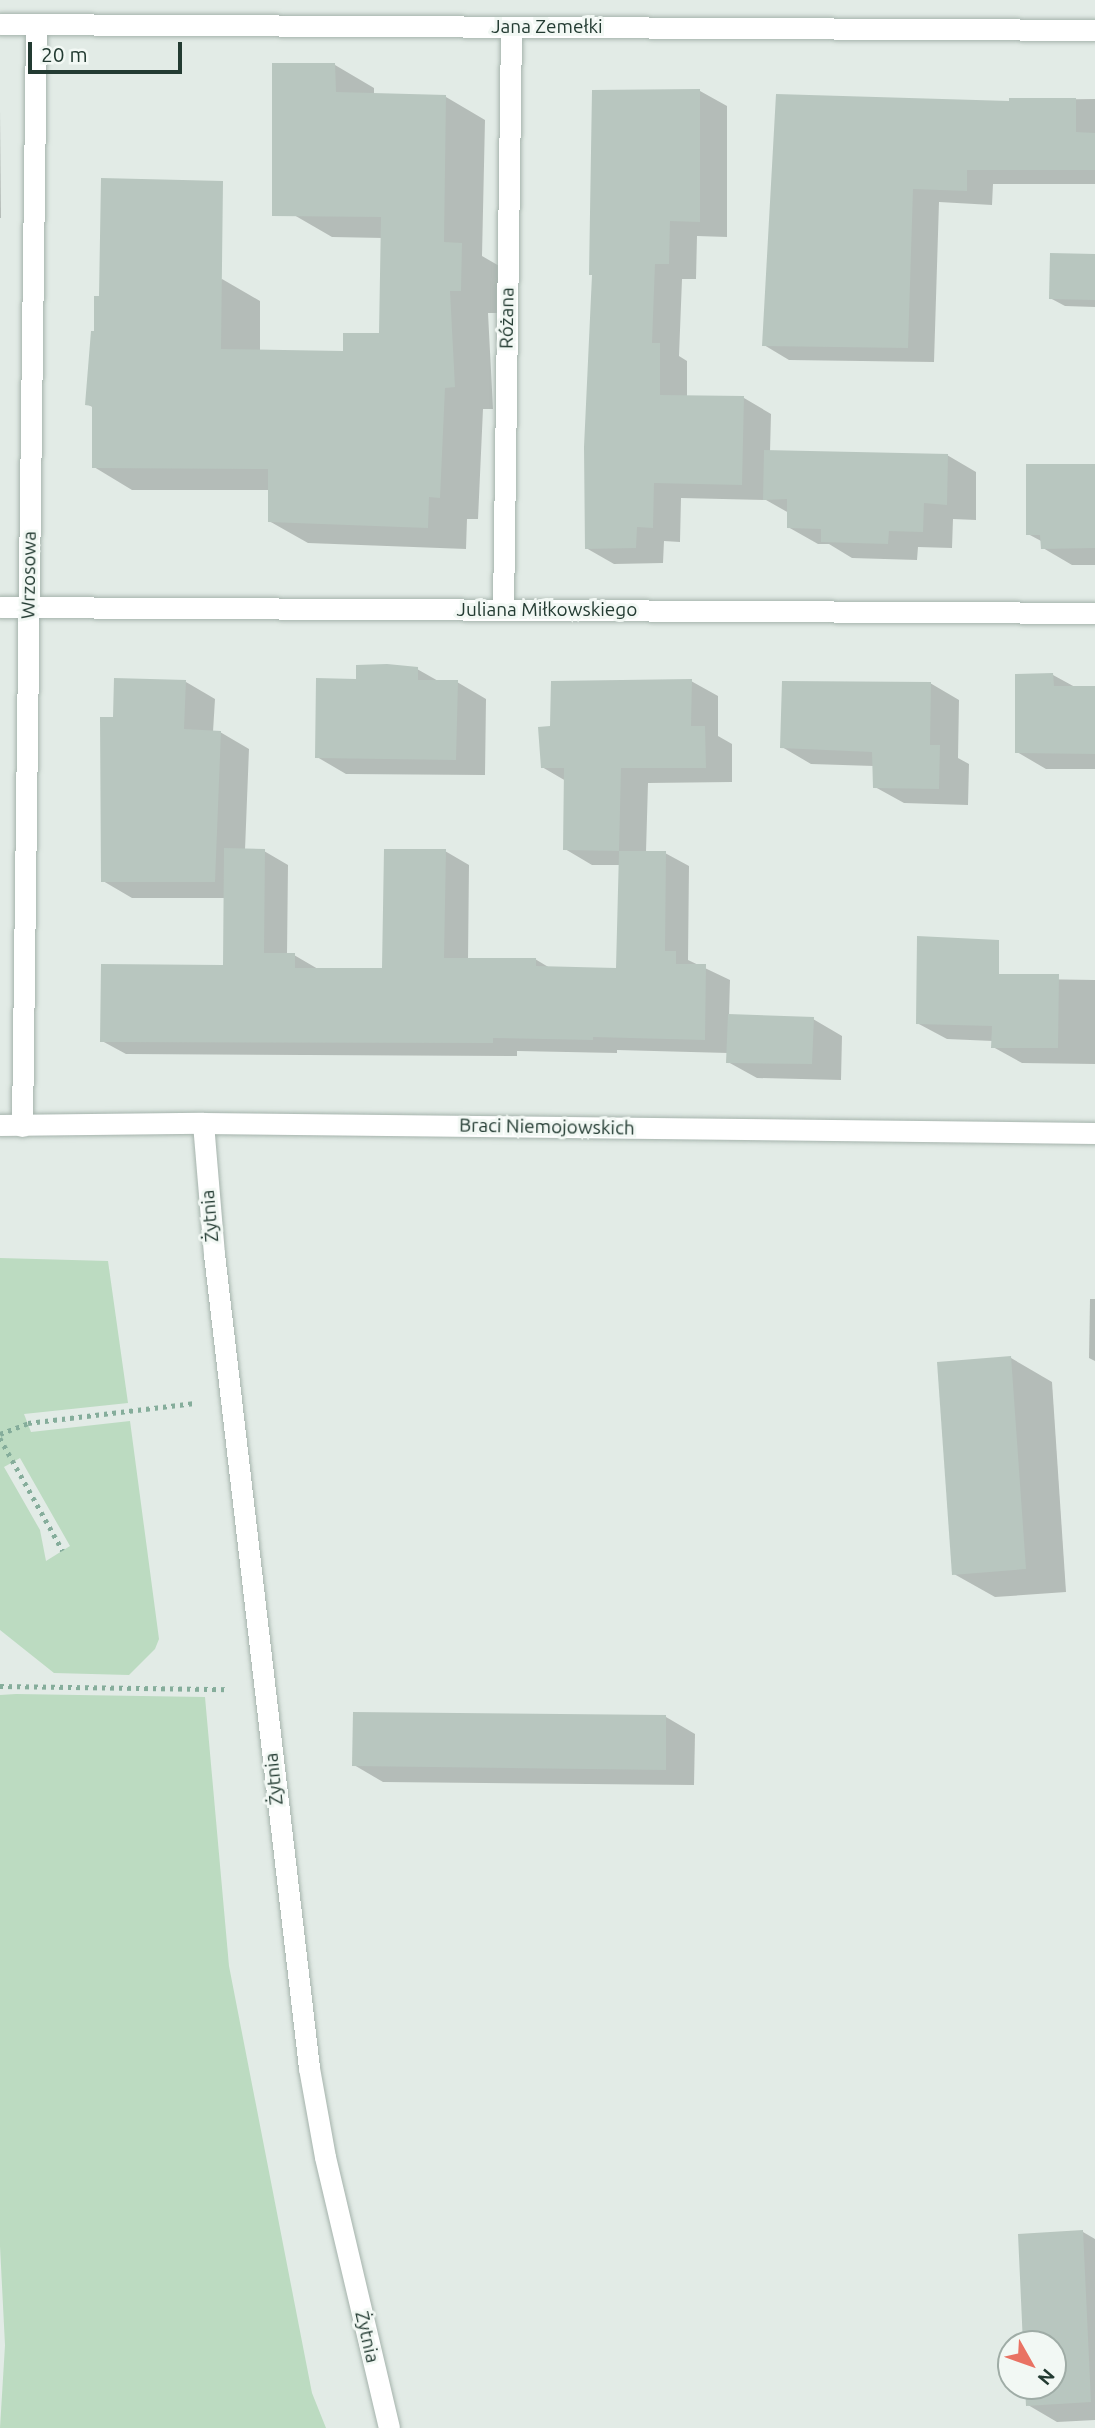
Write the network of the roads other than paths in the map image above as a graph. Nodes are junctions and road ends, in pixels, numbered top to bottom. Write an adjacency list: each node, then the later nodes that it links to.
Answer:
1 (0, 24): 2 (street, Jana Zemełki)
2 (36, 24): 3 (street, Jana Zemełki); 6 (street, Wrzosowa)
3 (511, 27): 4 (street, Jana Zemełki); 7 (street, Różana)
4 (1095, 30)
5 (0, 607): 6 (street, Juliana Miłkowskiego)
6 (29, 607): 7 (street, Juliana Miłkowskiego); 11 (street, Wrzosowa)
7 (503, 610): 8 (street, Juliana Miłkowskiego)
8 (1095, 612)
9 (203, 1123): 11 (street, Braci Niemojowskich); 12 (street, Braci Niemojowskich); 13 (street, Żytnia)
10 (0, 1125): 11 (street, Braci Niemojowskich)
11 (22, 1126)
12 (1095, 1133)
13 (389, 2428)

